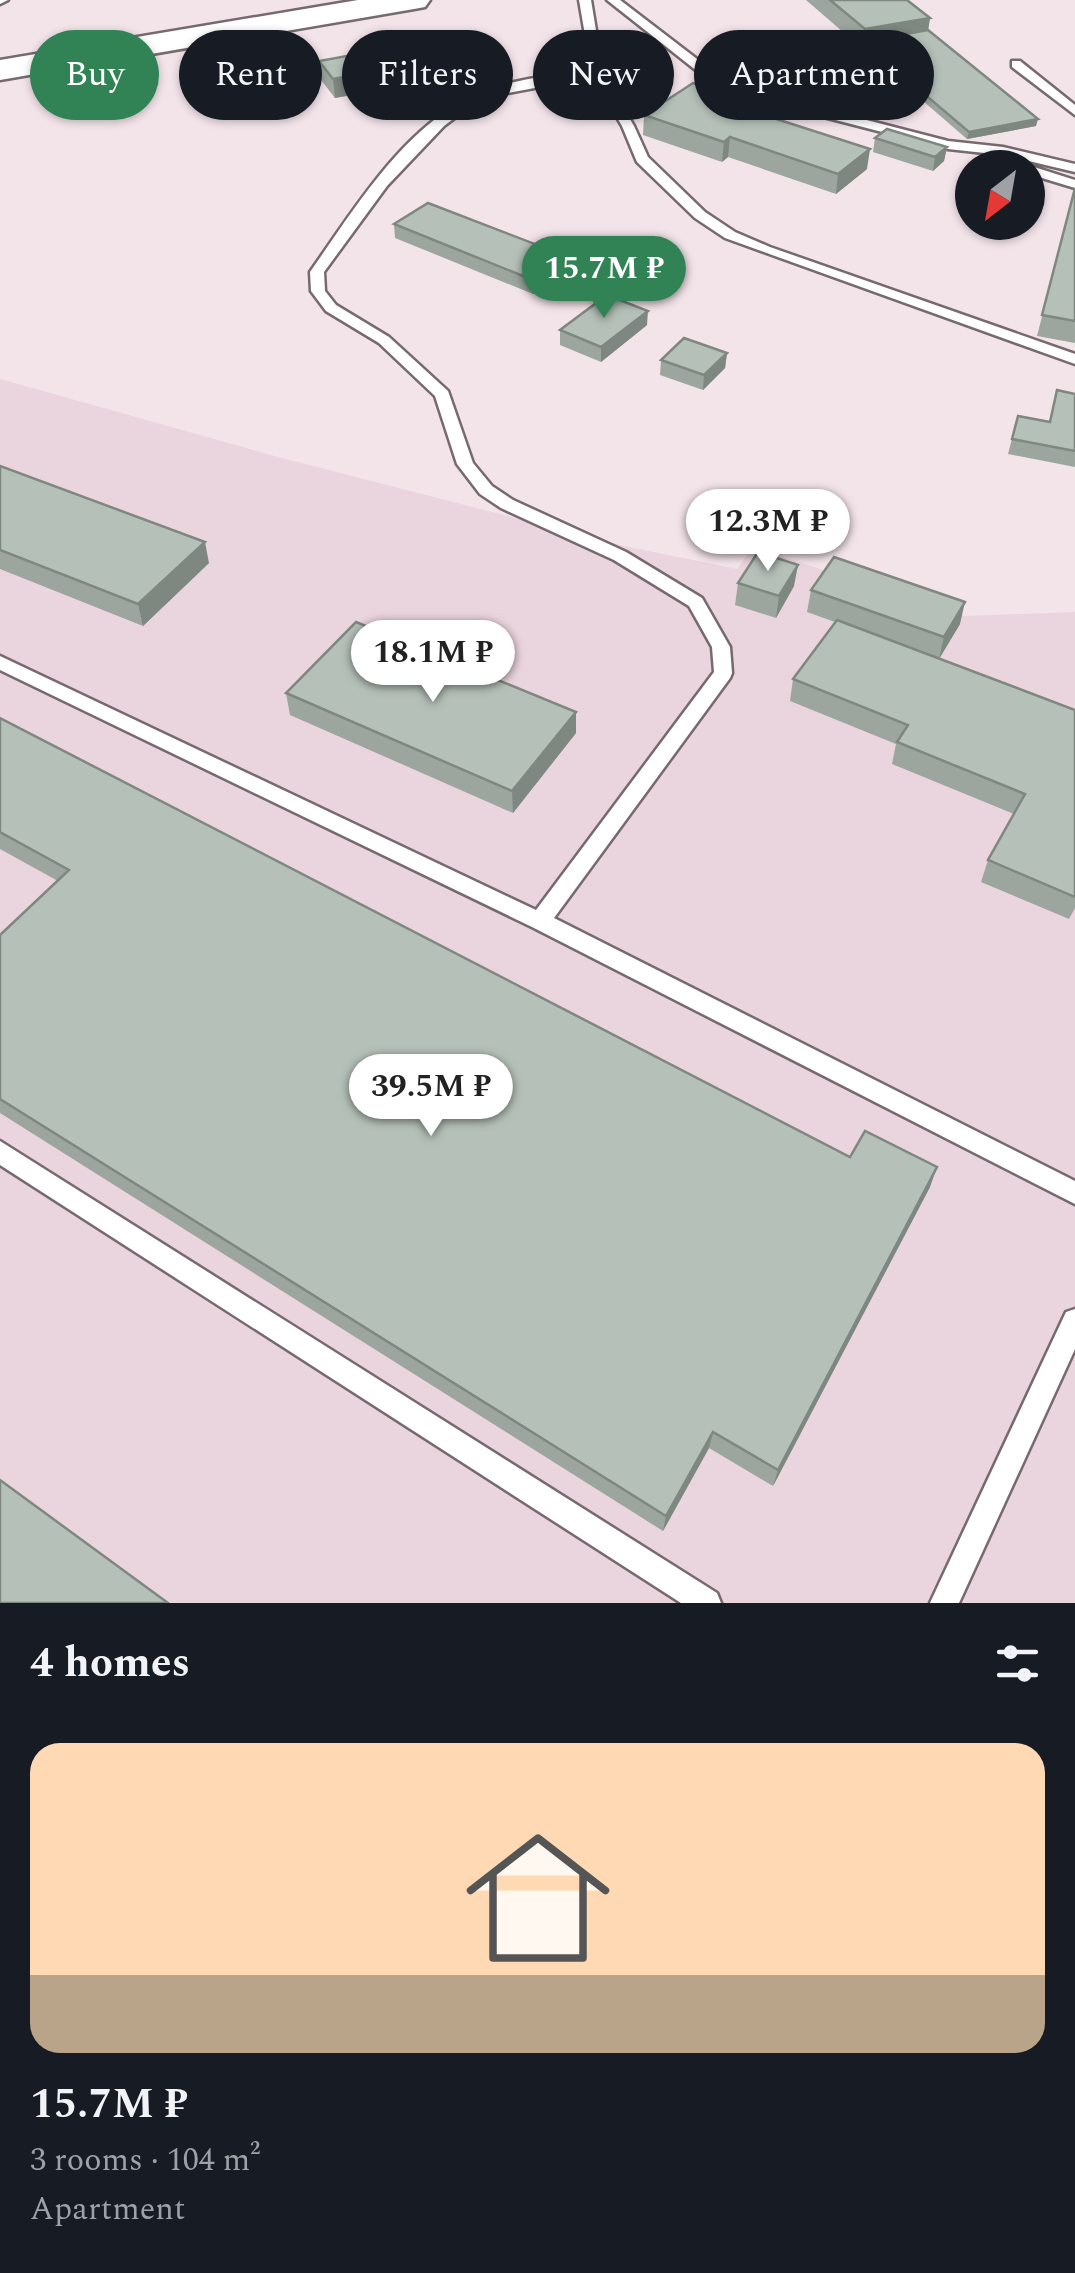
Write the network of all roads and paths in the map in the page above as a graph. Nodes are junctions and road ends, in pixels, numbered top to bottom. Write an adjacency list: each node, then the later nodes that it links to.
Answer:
1 (414, 0): 6 (highway)
2 (585, 0): 4 (lane)
3 (613, 0): 10 (lane)
4 (589, 30)
5 (1016, 64): 8 (lane)
6 (0, 70)
7 (533, 83): 17 (lane)
8 (1075, 110)
9 (624, 120): 15 (lane)
10 (948, 144): 11 (lane); 12 (lane)
11 (967, 150)
12 (1075, 168)
13 (1045, 174): 14 (lane)
14 (1075, 184)
15 (1075, 358)
16 (0, 662): 17 (lane)
17 (540, 920): 19 (lane)
18 (0, 1152): 21 (lane)
19 (1075, 1193)
20 (1075, 1321): 22 (lane)
21 (707, 1603)
22 (944, 1603)

